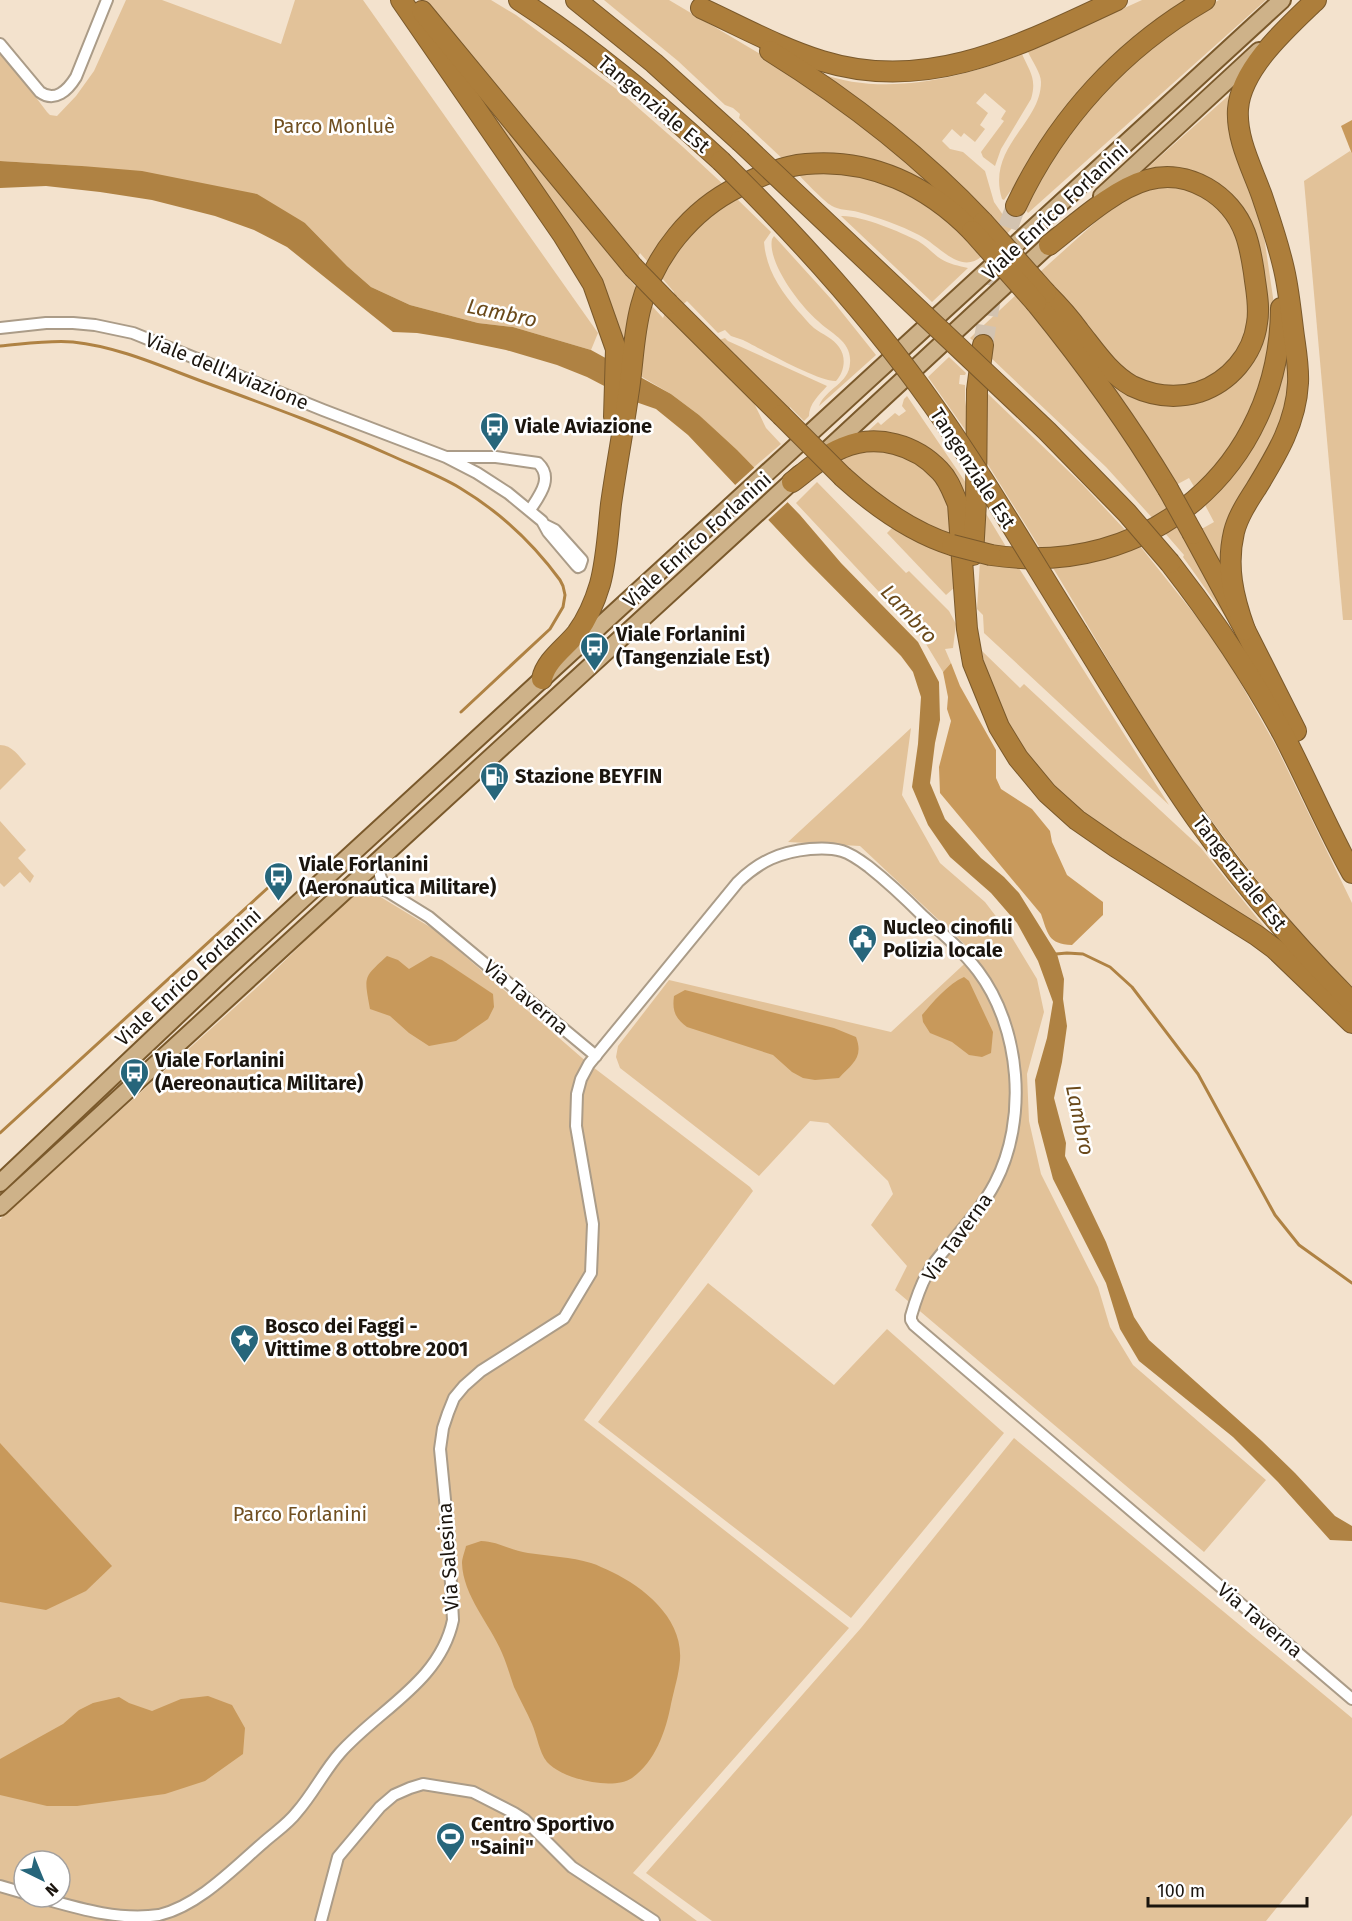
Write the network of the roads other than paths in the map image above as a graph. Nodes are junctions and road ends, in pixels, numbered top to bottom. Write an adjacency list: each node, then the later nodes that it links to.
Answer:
1 (107, 0): 11 (street)
2 (401, 0): 19 (highway)
3 (412, 0): 12 (highway, bridge)
4 (519, 0): 32 (highway, Tangenziale Est, bridge)
5 (576, 0): 27 (highway, Tangenziale Est, bridge)
6 (1117, 0): 10 (highway)
7 (1205, 0): 13 (highway)
8 (1282, 0): 25 (main road, Viale Enrico Forlanini)
9 (1315, 0): 12 (highway); 15 (main road, Viale Enrico Forlanini)
10 (694, 4): 14 (highway)
11 (0, 44)
12 (1262, 196): 24 (highway)
13 (1016, 206)
14 (978, 227): 16 (highway, bridge); 19 (highway)
15 (1049, 245): 16 (highway); 21 (main road, Viale Enrico Forlanini)
16 (1041, 298): 24 (highway, bridge)
17 (0, 328): 20 (street, Viale dell'Aviazione)
18 (983, 345): 26 (highway)
19 (625, 362): 25 (highway)
20 (446, 457): 22 (street, Viale dell'Aviazione); 22 (street, Viale dell'Aviazione)
21 (787, 486): 26 (highway); 28 (main road, Viale Enrico Forlanini)
22 (530, 510): 23 (street, Viale dell'Aviazione)
23 (545, 525)
24 (1245, 630): 27 (highway)
25 (542, 680): 35 (main road, Viale Enrico Forlanini)
26 (986, 694): 33 (highway)
27 (1310, 776): 29 (highway, Tangenziale Est)
28 (401, 839): 30 (main road, Viale Enrico Forlanini); 31 (street)
29 (1348, 866)
30 (345, 891): 31 (street, Via Taverna); 36 (main road, Viale Enrico Forlanini)
31 (387, 891): 34 (street, Via Taverna)
32 (1352, 1002)
33 (1352, 1023)
34 (596, 1056): 37 (street, Via Taverna); 38 (street, Via Salesina)
35 (0, 1183)
36 (0, 1207)
37 (1352, 1699)
38 (72, 1907)
39 (321, 1921): 40 (street)
40 (654, 1921)

